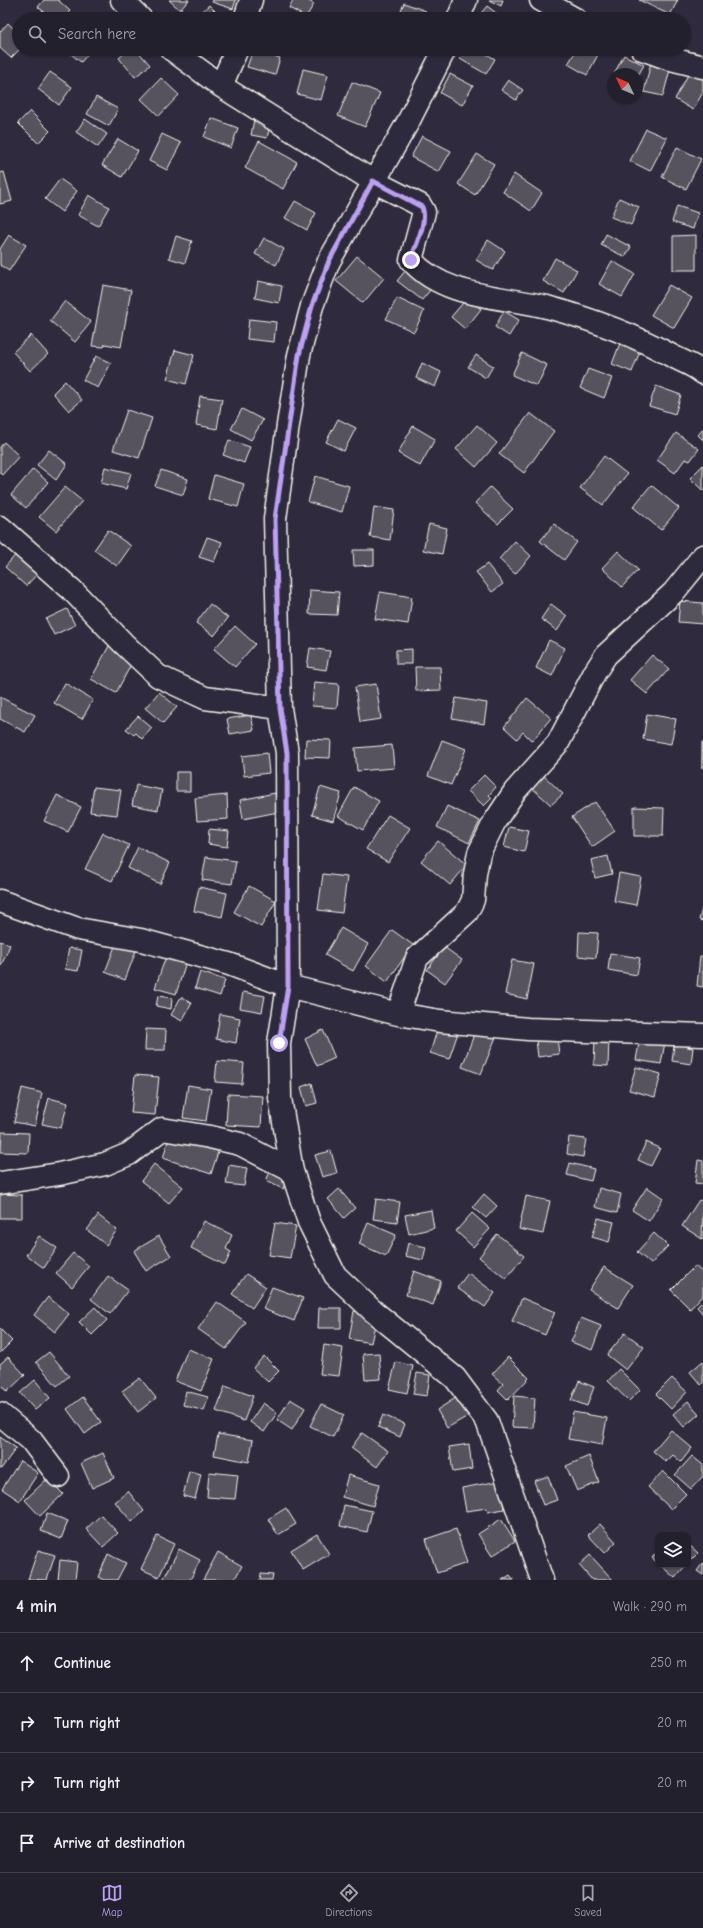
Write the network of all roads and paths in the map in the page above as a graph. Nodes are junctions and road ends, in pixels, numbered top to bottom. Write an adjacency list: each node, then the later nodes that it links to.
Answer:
1 (122, 0): 5 (street)
2 (251, 0): 6 (street)
3 (466, 0): 7 (street)
4 (541, 0): 8 (street)
5 (134, 12)
6 (247, 12)
7 (461, 12)
8 (562, 12)
9 (180, 56): 14 (street)
10 (234, 56): 14 (street)
11 (441, 56): 15 (street)
12 (661, 56): 13 (street)
13 (703, 67)
14 (221, 86): 15 (street)
15 (373, 181): 16 (street); 19 (street)
16 (703, 374)
17 (0, 527): 19 (street)
18 (703, 556): 22 (street)
19 (280, 708): 21 (street)
20 (0, 901): 21 (street)
21 (288, 986): 22 (street); 24 (street)
22 (398, 1014): 23 (street)
23 (703, 1035)
24 (292, 1171): 25 (street); 28 (street)
25 (0, 1183)
26 (0, 1414): 27 (street)
27 (58, 1476)
28 (542, 1580)

